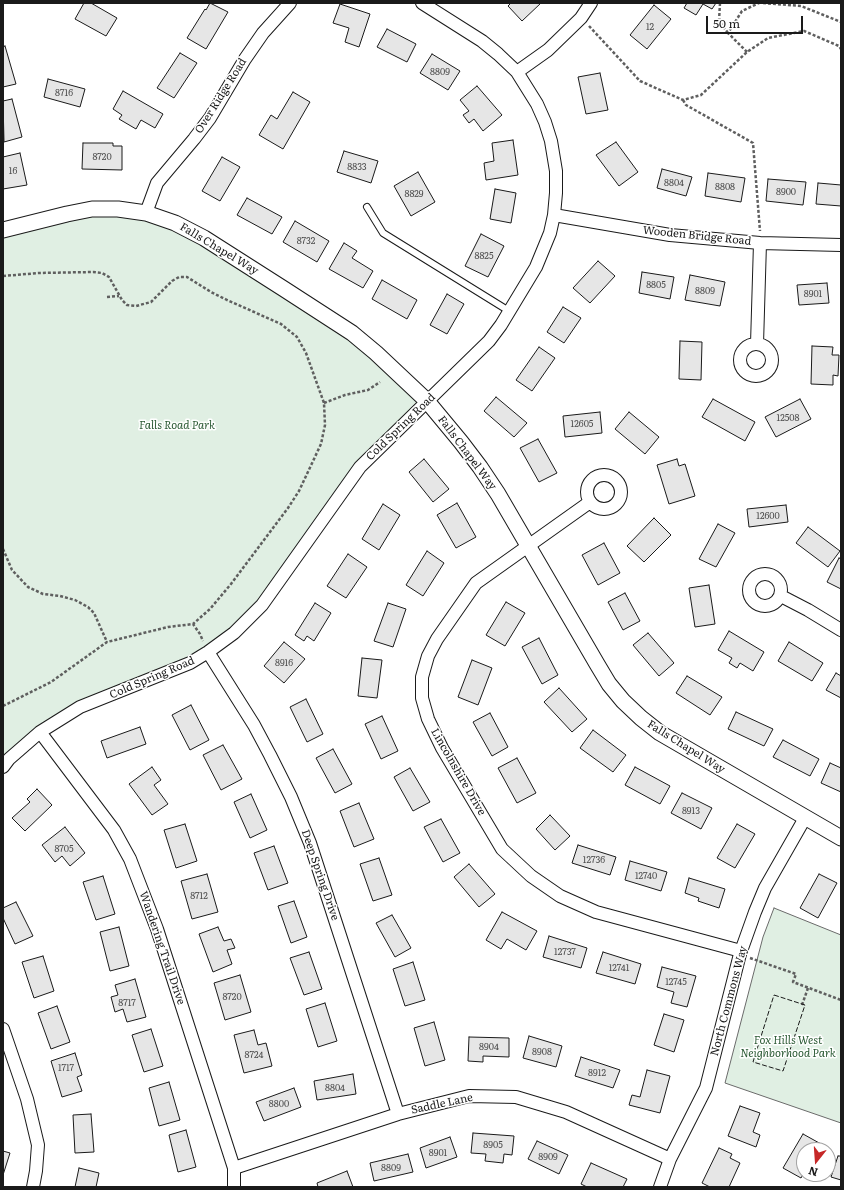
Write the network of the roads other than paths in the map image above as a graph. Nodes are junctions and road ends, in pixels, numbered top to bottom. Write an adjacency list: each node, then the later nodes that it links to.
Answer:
1 (290, 3): 6 (street, Over Ridge Road)
2 (422, 3): 4 (street, Cold Spring Road)
3 (591, 3): 4 (street)
4 (517, 72): 7 (street, Cold Spring Road)
5 (367, 207): 11 (lane)
6 (146, 213): 8 (street, Falls Chapel Way); 13 (street, Falls Chapel Way)
7 (554, 215): 9 (street, Wooden Bridge Road); 11 (street, Cold Spring Road)
8 (3, 230)
9 (760, 242): 10 (street, Wooden Bridge Road); 12 (street)
10 (841, 245)
11 (509, 311): 13 (street, Cold Spring Road)
12 (758, 344)
13 (426, 401): 15 (street, Falls Chapel Way); 18 (street, Cold Spring Road)
14 (590, 502): 15 (street, Lincolnshire Drive)
15 (528, 546): 21 (street, Falls Chapel Way); 23 (street, Lincolnshire Drive)
16 (781, 596): 17 (street)
17 (841, 630)
18 (208, 652): 19 (street, Cold Spring Road); 25 (street, Deep Spring Drive)
19 (40, 732): 20 (street, Cold Spring Road); 27 (street, Wandering Trail Drive)
20 (3, 767)
21 (805, 818): 22 (street, Falls Chapel Way); 23 (street, North Commons Way)
22 (841, 838)
23 (741, 952): 26 (street, North Commons Way)
24 (3, 1029): 28 (street)
25 (398, 1114): 26 (street, Saddle Lane); 27 (street, Saddle Lane)
26 (670, 1160): 30 (street, North Commons Way)
27 (234, 1168): 29 (street, Wandering Trail Drive)
28 (33, 1187)
29 (234, 1187)
30 (660, 1187)

